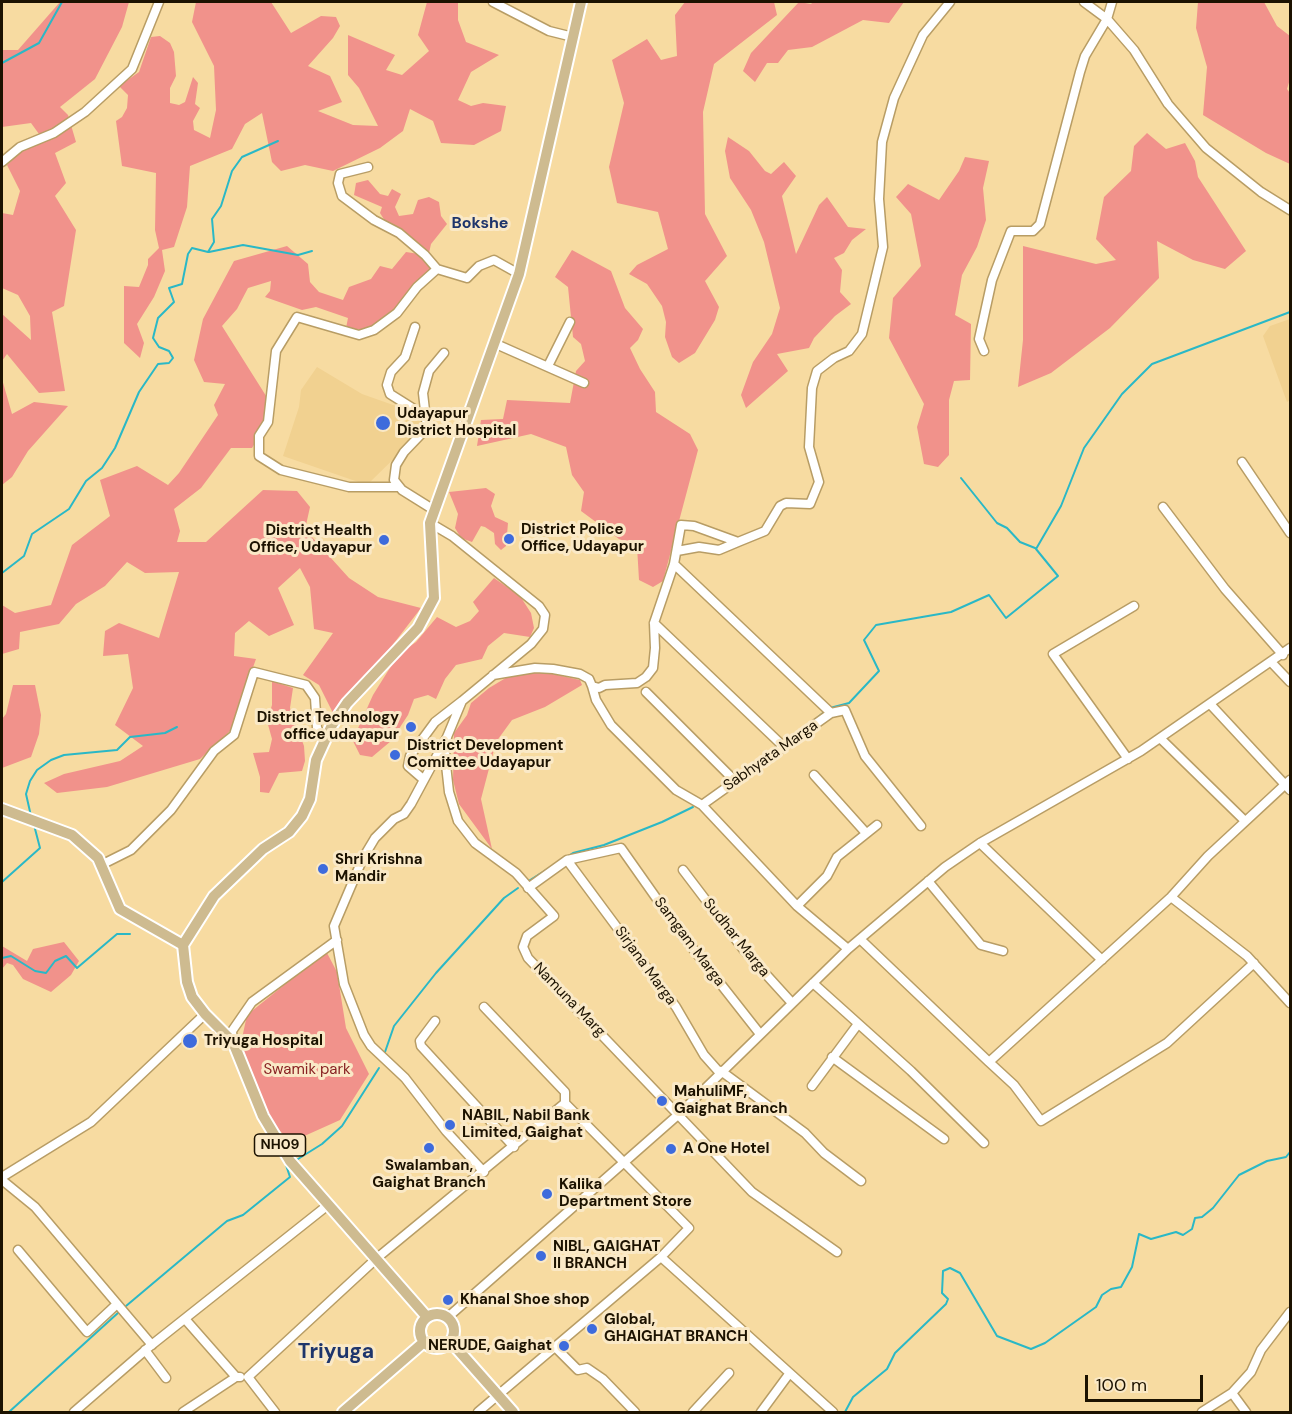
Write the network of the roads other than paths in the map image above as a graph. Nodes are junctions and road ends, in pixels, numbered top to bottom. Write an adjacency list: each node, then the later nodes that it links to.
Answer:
1 (159, 2): 9 (street)
2 (493, 2): 8 (street)
3 (581, 2): 8 (main road)
4 (950, 2): 28 (street)
5 (1084, 2): 7 (street)
6 (1112, 2): 7 (street)
7 (1107, 19): 11 (street); 17 (street)
8 (573, 37): 13 (main road)
9 (2, 162)
10 (368, 167): 12 (street)
11 (1290, 210)
12 (437, 269): 13 (street); 23 (street)
13 (519, 274): 16 (main road)
14 (570, 321): 19 (street)
15 (415, 327): 21 (street)
16 (496, 344): 19 (street); 25 (main road)
17 (984, 351)
18 (444, 353): 21 (street)
19 (548, 366): 20 (street)
20 (584, 383)
21 (425, 416): 23 (street)
22 (1242, 462): 27 (street)
23 (399, 487): 25 (street)
24 (1163, 507): 34 (street)
25 (434, 510): 26 (main road)
26 (430, 523): 36 (street); 45 (main road)
27 (1290, 533)
28 (738, 542): 29 (street); 29 (street)
29 (676, 551): 30 (street)
30 (674, 564): 32 (street); 42 (street, Sabhyata Marga)
31 (1134, 606): 47 (street)
32 (654, 622): 38 (street); 46 (street)
33 (1290, 648): 34 (street)
34 (1283, 655): 35 (street)
35 (1272, 663): 37 (street); 41 (street)
36 (493, 675): 38 (street); 40 (street)
37 (1290, 682)
38 (592, 686): 52 (street)
39 (646, 692): 50 (street)
40 (462, 701): 43 (street); 49 (street)
41 (1211, 705): 44 (street); 51 (street)
42 (831, 713): 46 (street, Sabhyata Marga); 56 (street)
43 (447, 737): 49 (street); 63 (street, Namuna Marg)
44 (1160, 738): 47 (street); 54 (street)
45 (324, 741): 60 (street); 68 (main road)
46 (784, 747): 50 (street, Sabhyata Marga)
47 (1128, 759): 58 (street)
48 (814, 775): 57 (street)
49 (423, 779): 66 (street)
50 (735, 781): 52 (street, Sabhyata Marga)
51 (1289, 784): 54 (street)
52 (702, 805): 65 (street)
53 (2, 809): 60 (main road)
54 (1245, 820): 64 (street)
55 (877, 825): 57 (street)
56 (921, 826)
57 (866, 833): 65 (street)
58 (980, 843): 62 (street); 71 (street)
59 (567, 860): 63 (street); 80 (street, Samgam Marga); 84 (street, Sirjana Marga)
60 (101, 865): 68 (main road)
61 (683, 870): 74 (street, Sudhar Marga)
62 (928, 881): 67 (street); 70 (street)
63 (528, 888): 87 (street, Namuna Marg)
64 (1171, 897): 71 (street); 72 (street)
65 (797, 906): 69 (street)
66 (337, 940): 81 (street); 92 (street)
67 (861, 940): 69 (street); 83 (street)
68 (183, 945): 77 (main road, NH09)
69 (848, 949): 73 (street)
70 (1003, 951)
71 (1102, 960): 83 (street)
72 (1254, 963): 75 (street); 83 (street)
73 (813, 983): 74 (street); 79 (street)
74 (792, 1003): 80 (street)
75 (1290, 1003)
76 (484, 1007): 86 (street)
77 (205, 1014): 81 (main road, NH09); 93 (street)
78 (435, 1021): 90 (street)
79 (858, 1024): 82 (street); 89 (street)
80 (760, 1034): 84 (street)
81 (233, 1042): 95 (main road, NH09)
82 (832, 1057): 85 (street); 88 (street)
83 (989, 1062)
84 (720, 1072): 87 (street); 94 (street, Sirjana Marga)
85 (812, 1086)
86 (565, 1103): 90 (street); 91 (street)
87 (679, 1114): 91 (street); 97 (street)
88 (944, 1139)
89 (984, 1143)
90 (514, 1147): 92 (street)
91 (623, 1162): 98 (street); 103 (street)
92 (484, 1172): 99 (street)
93 (2, 1179): 100 (street)
94 (861, 1181)
95 (328, 1205): 99 (main road, NH09); 104 (street)
96 (18, 1250): 100 (street)
97 (837, 1252)
98 (661, 1257): 108 (street); 110 (street)
99 (377, 1258): 102 (main road, NH09); 112 (street)
100 (117, 1304): 107 (street)
101 (1290, 1312): 114 (street)
102 (428, 1317): 103 (main road); 105 (main road)
103 (448, 1317): 106 (main road)
104 (185, 1319): 107 (street); 111 (street)
105 (424, 1342): 106 (main road); 119 (main road)
106 (451, 1342): 115 (main road)
107 (148, 1347): 113 (street); 116 (street)
108 (556, 1348): 115 (street); 122 (street)
109 (729, 1373): 123 (street)
110 (789, 1374): 124 (street); 125 (street)
111 (236, 1377): 112 (street); 117 (street)
112 (248, 1377): 118 (street)
113 (166, 1378)
114 (1232, 1393): 126 (street); 127 (street)
115 (499, 1394): 120 (street); 121 (main road)
116 (74, 1413)
117 (183, 1413)
118 (275, 1413)
119 (343, 1413)
120 (478, 1413)
121 (513, 1413)
122 (635, 1413)
123 (693, 1413)
124 (761, 1413)
125 (833, 1413)
126 (1202, 1413)
127 (1246, 1413)

